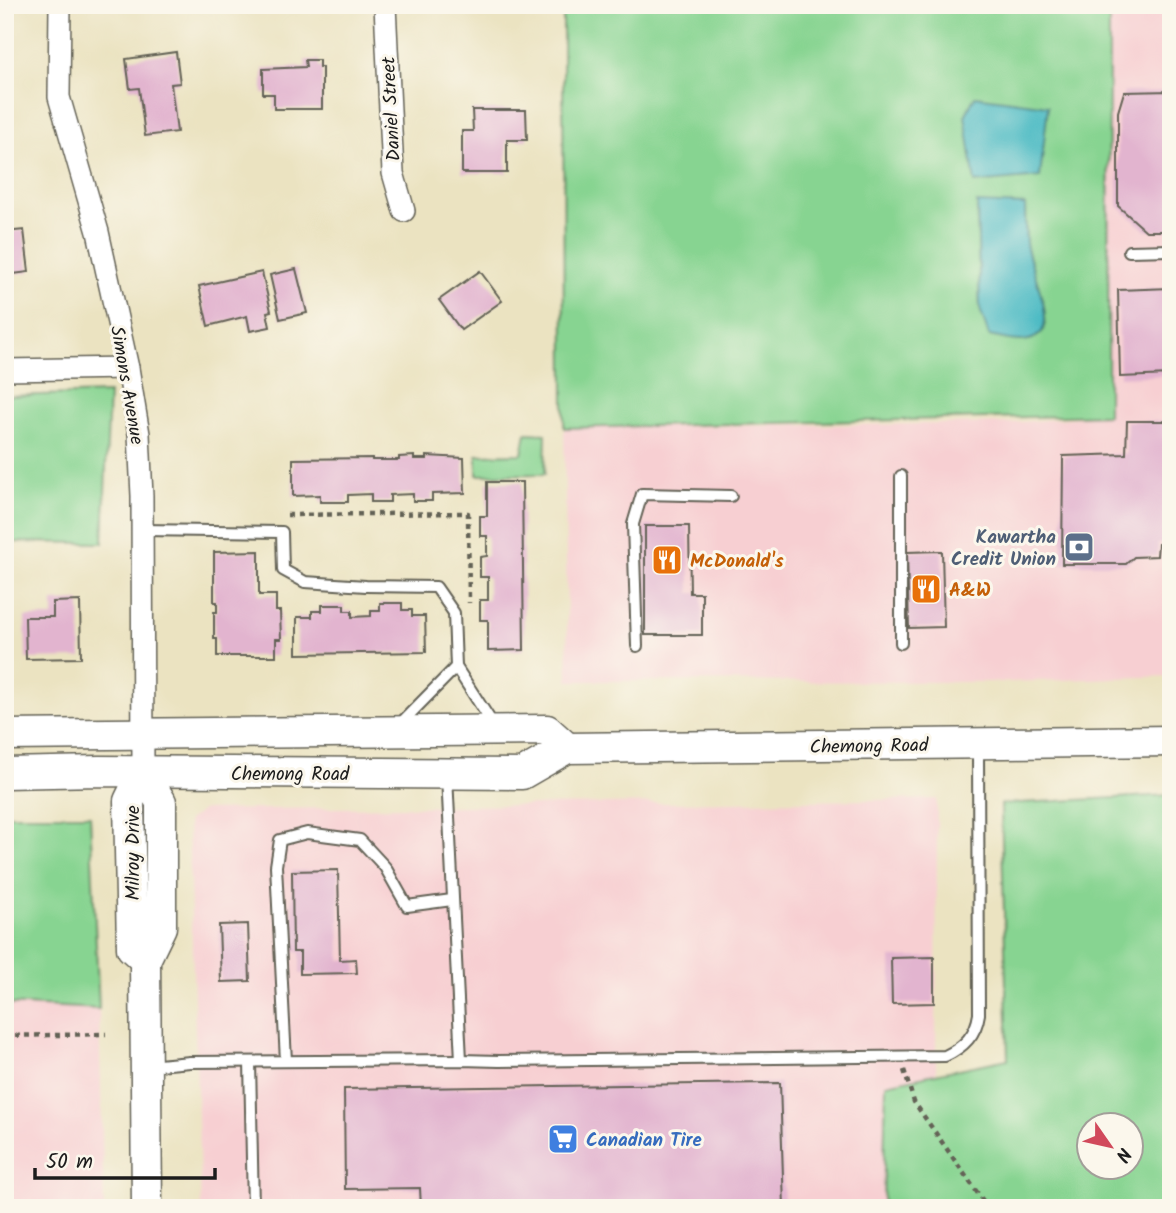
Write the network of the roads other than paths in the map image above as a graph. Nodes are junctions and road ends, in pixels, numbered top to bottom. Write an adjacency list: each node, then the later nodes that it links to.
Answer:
1 (60, 5): 6 (street, Simons Avenue)
2 (385, 5): 3 (street, Daniel Street)
3 (404, 211)
4 (1171, 250): 5 (lane)
5 (1129, 251)
6 (128, 368): 7 (street); 10 (street, Simons Avenue)
7 (5, 370)
8 (901, 476): 11 (lane)
9 (731, 496): 12 (lane)
10 (142, 530): 13 (lane); 17 (street, Simons Avenue)
11 (901, 643)
12 (637, 646)
13 (456, 667): 14 (lane); 15 (lane)
14 (496, 730): 15 (main road, Chemong Road); 20 (main road, Chemong Road)
15 (392, 732): 17 (main road, Chemong Road)
16 (5, 735): 17 (main road, Chemong Road)
17 (143, 736): 21 (street, Simons Avenue)
18 (1171, 741): 19 (main road, Chemong Road)
19 (978, 744): 20 (main road, Chemong Road); 25 (lane)
20 (567, 748): 22 (main road, Chemong Road)
21 (143, 772): 22 (main road, Chemong Road); 23 (main road, Chemong Road); 28 (main road, Milroy Drive)
22 (447, 772): 24 (lane)
23 (5, 773)
24 (452, 900): 25 (lane); 26 (lane)
25 (461, 1060): 26 (lane)
26 (286, 1061): 27 (lane)
27 (250, 1062): 28 (lane); 30 (lane)
28 (146, 1066): 29 (main road, Milroy Drive)
29 (147, 1208)
30 (253, 1208)

